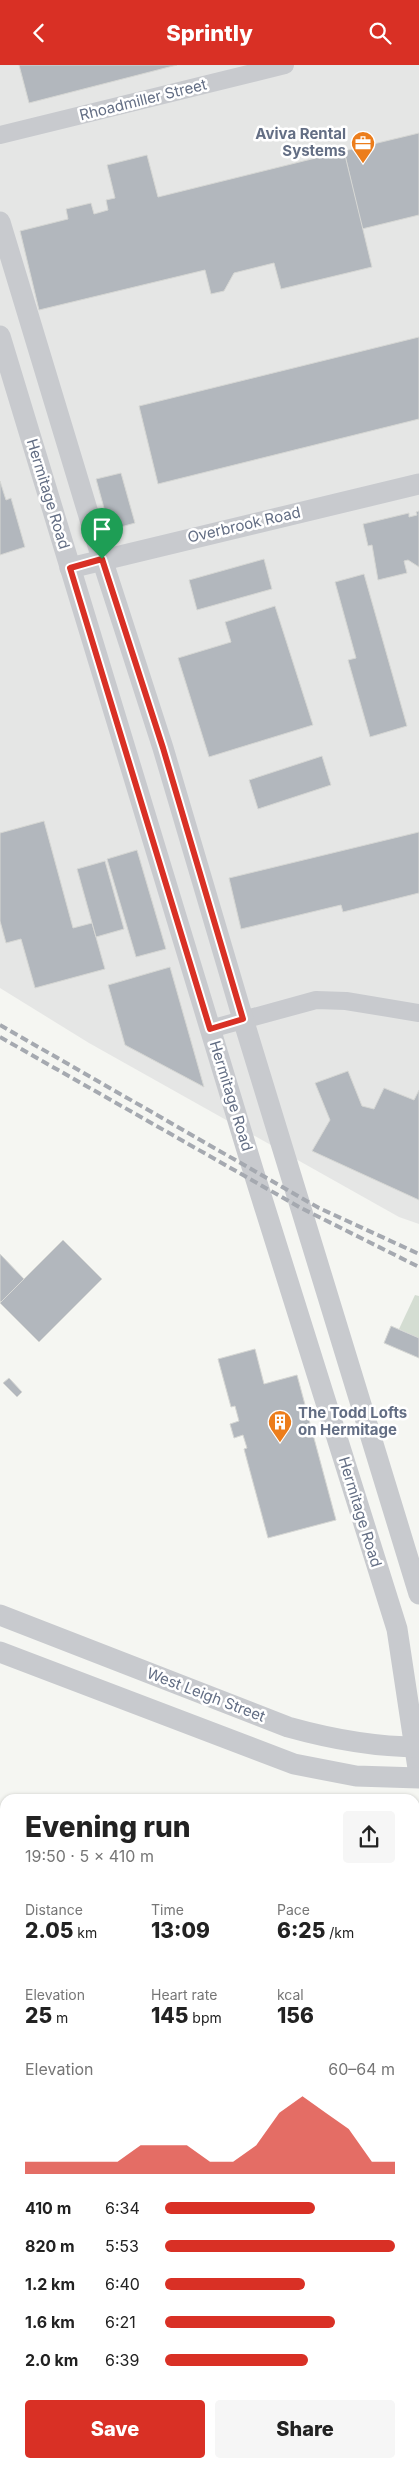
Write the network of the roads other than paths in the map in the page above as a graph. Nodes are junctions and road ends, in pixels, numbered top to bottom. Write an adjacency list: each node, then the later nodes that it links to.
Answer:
1 (286, 65): 2 (street, Rhoadmiller Street)
2 (0, 135)
3 (0, 222): 5 (street)
4 (0, 336): 6 (street, Hermitage Road)
5 (42, 360): 6 (street); 8 (street)
6 (10, 370): 9 (street, Hermitage Road)
7 (419, 483): 8 (street, Overbrook Road)
8 (102, 559): 9 (street, Overbrook Road); 11 (street)
9 (70, 568): 12 (street, Hermitage Road)
10 (419, 1013): 11 (street)
11 (243, 1019): 12 (street); 13 (street)
12 (210, 1029): 16 (street, Hermitage Road)
13 (419, 1594)
14 (0, 1615): 16 (street, West Leigh Street)
15 (0, 1652): 17 (street)
16 (417, 1747): 17 (street, Hermitage Road)
17 (419, 1776)

